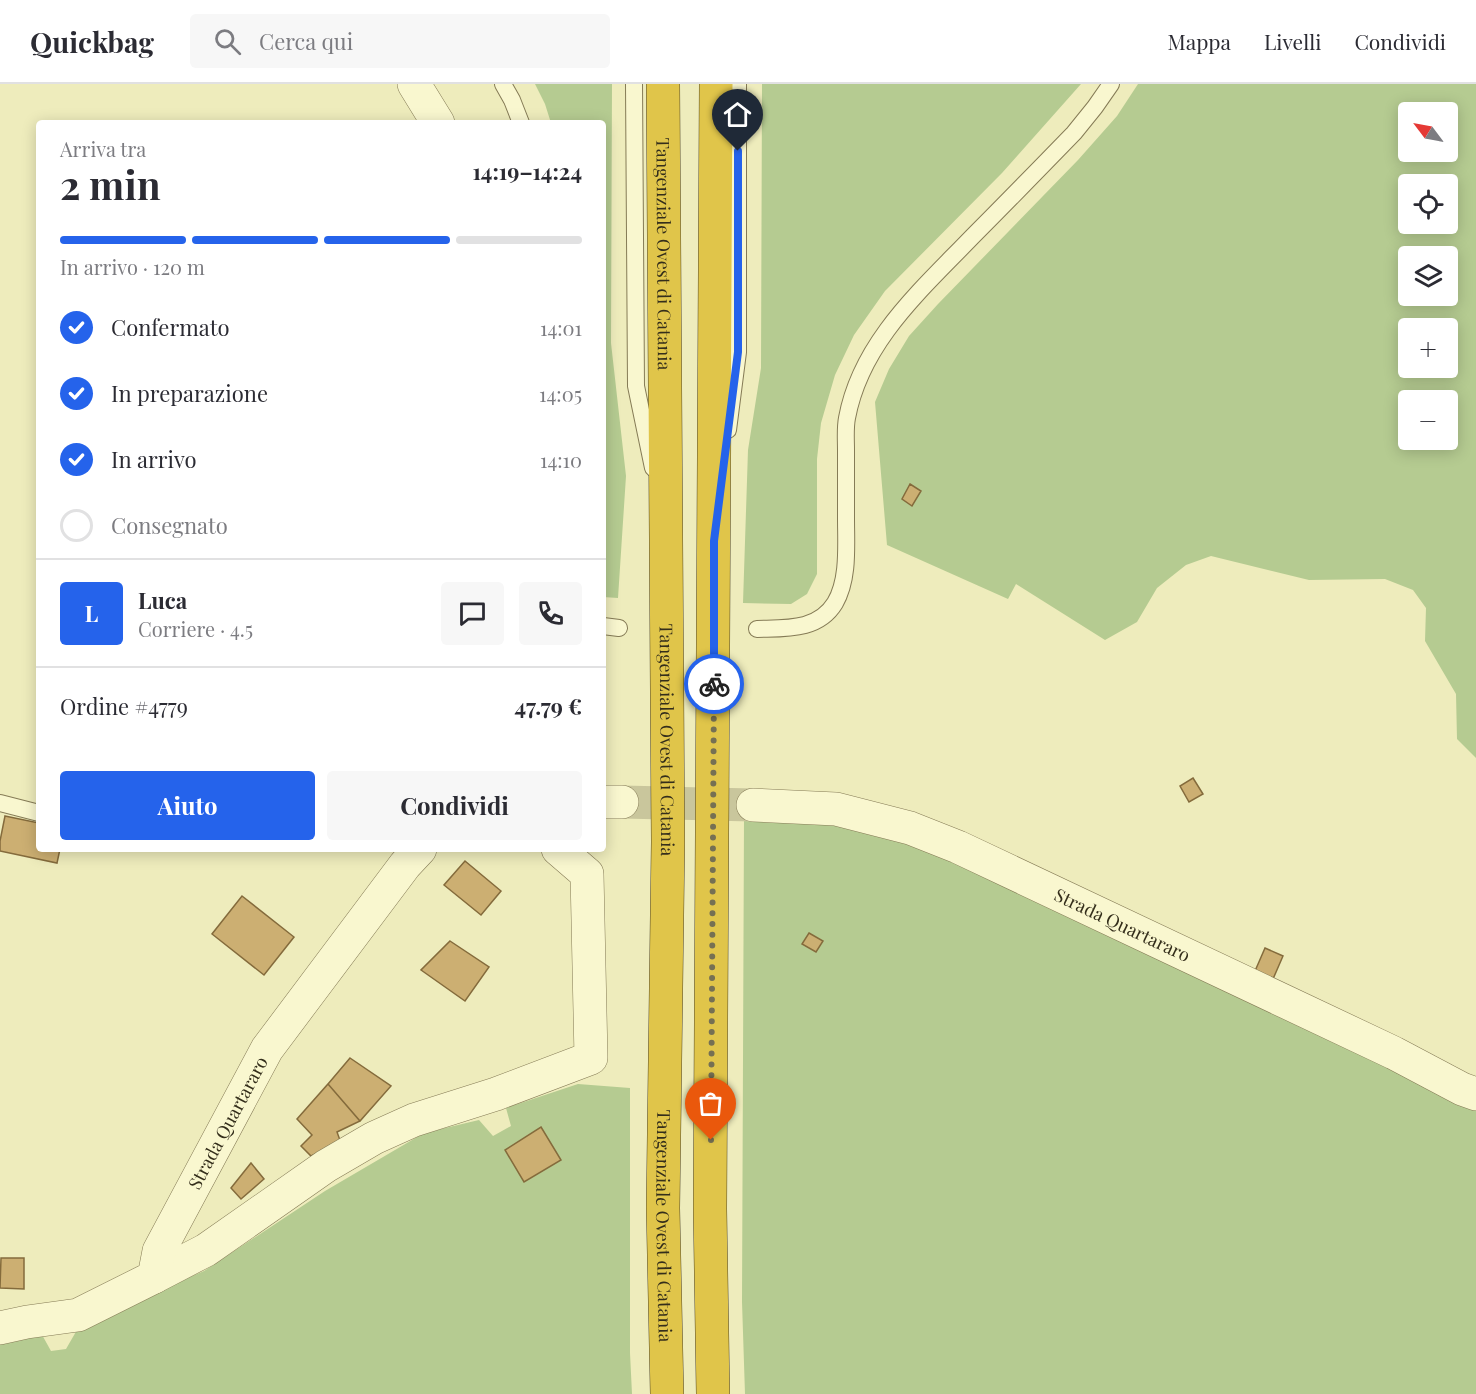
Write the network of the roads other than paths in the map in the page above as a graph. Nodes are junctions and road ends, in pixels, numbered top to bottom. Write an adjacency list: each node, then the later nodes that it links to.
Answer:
1 (414, 84): 8 (street)
2 (503, 84): 9 (lane)
3 (634, 84): 10 (lane)
4 (663, 84): 10 (highway, Tangenziale Ovest di Catania)
5 (717, 84): 11 (highway)
6 (738, 84): 11 (lane)
7 (1111, 84): 12 (lane)
8 (436, 120)
9 (520, 120)
10 (666, 525): 21 (highway, Tangenziale Ovest di Catania)
11 (714, 541): 22 (highway)
12 (757, 629)
13 (0, 803): 15 (lane)
14 (753, 805): 18 (street, Strada Quartararo)
15 (36, 812)
16 (417, 852): 19 (street, Strada Quartararo)
17 (561, 852): 19 (street)
18 (1476, 1094)
19 (154, 1277): 20 (street)
20 (0, 1328)
21 (667, 1394)
22 (712, 1394)

